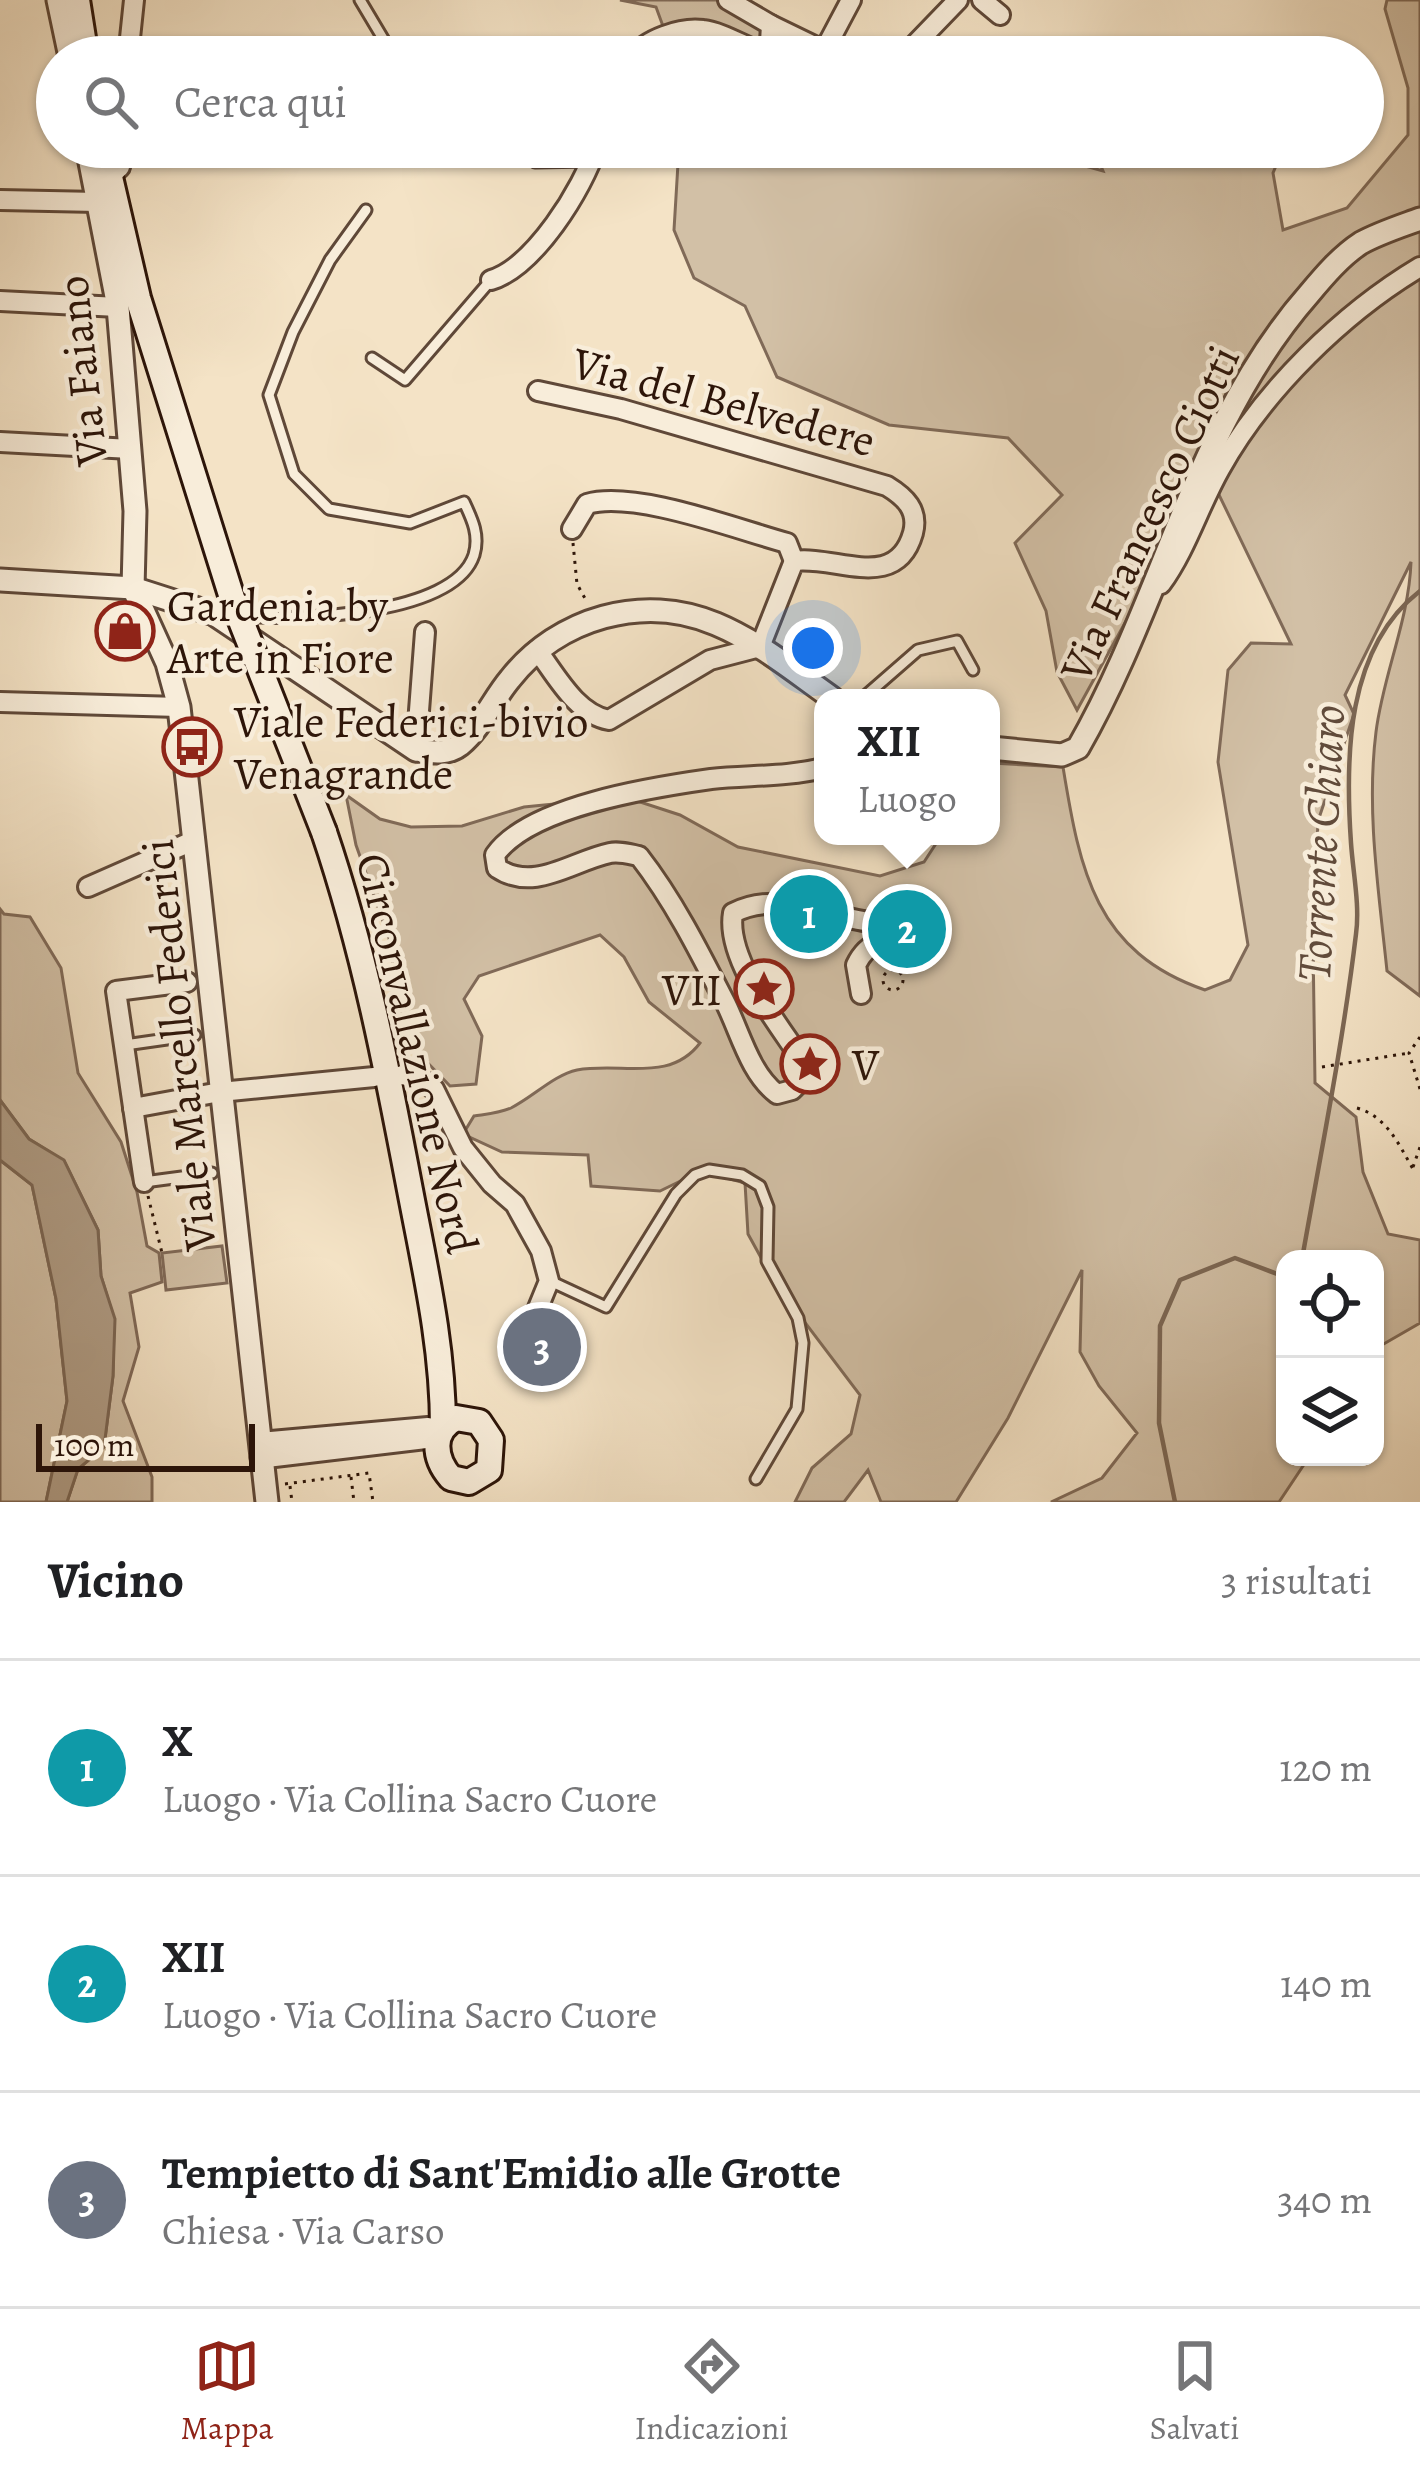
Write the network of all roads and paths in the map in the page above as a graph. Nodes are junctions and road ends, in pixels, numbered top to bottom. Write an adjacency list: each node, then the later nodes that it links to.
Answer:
1 (58, 0): 11 (street)
2 (77, 0): 12 (main road)
3 (134, 0): 13 (street)
4 (360, 0): 14 (lane)
5 (728, 0): 10 (street)
6 (851, 0): 19 (street)
7 (958, 0): 20 (street)
8 (982, 0): 9 (street)
9 (1000, 15)
10 (771, 25): 17 (street); 18 (street)
11 (66, 36)
12 (83, 36)
13 (130, 36)
14 (381, 36)
15 (666, 36): 16 (street)
16 (719, 36)
17 (770, 36)
18 (794, 36)
19 (838, 36)
20 (920, 36)
21 (91, 168): 27 (street, Via Faiano)
22 (107, 168): 25 (main road, Circonvallazione Nord)
23 (119, 168): 25 (street)
24 (586, 168): 31 (street)
25 (109, 177): 44 (main road, Circonvallazione Nord)
26 (0, 200): 27 (street)
27 (98, 202): 33 (street, Via Faiano)
28 (365, 210): 44 (lane)
29 (1420, 218): 45 (street, Via Francesco Ciotti)
30 (1420, 267): 45 (street)
31 (490, 280): 34 (lane)
32 (0, 301): 33 (street)
33 (118, 307): 37 (street, Via Faiano)
34 (372, 358)
35 (538, 392): 40 (street, Via del Belvedere)
36 (0, 442): 37 (street)
37 (131, 449): 39 (street, Via Faiano)
38 (572, 529): 40 (street); 46 (path)
39 (134, 544): 42 (street); 43 (street, Via Faiano)
40 (794, 561): 49 (street)
41 (0, 580): 42 (street)
42 (95, 586): 43 (street); 47 (street)
43 (134, 588): 44 (street); 47 (street, Viale Marcello Federici)
44 (223, 606): 57 (street); 80 (main road, Circonvallazione Nord, bridge)
45 (1144, 608): 56 (street, Via Francesco Ciotti)
46 (595, 617): 49 (street); 50 (street)
47 (148, 620): 55 (street, Viale Marcello Federici)
48 (425, 632): 57 (street)
49 (760, 647): 50 (street); 52 (street)
50 (537, 650): 57 (street)
51 (973, 670): 53 (lane)
52 (819, 689)
53 (873, 689)
54 (0, 702): 55 (street)
55 (179, 707): 59 (street, Viale Marcello Federici)
56 (1000, 749)
57 (416, 750)
58 (814, 769): 62 (street)
59 (195, 840): 60 (street); 71 (street, Viale Marcello Federici)
60 (88, 887)
61 (188, 982): 65 (street)
62 (861, 994)
63 (195, 1036): 65 (lane)
64 (1420, 1037): 66 (path)
65 (124, 1045): 72 (street)
66 (1409, 1053): 67 (path); 70 (path)
67 (1322, 1067)
68 (402, 1075): 78 (street)
69 (374, 1077): 71 (street)
70 (1420, 1089)
71 (220, 1092): 72 (street); 81 (street, Viale Marcello Federici)
72 (134, 1108): 76 (street)
73 (1357, 1108): 74 (path)
74 (1420, 1148)
75 (212, 1173): 76 (lane)
76 (144, 1182): 77 (path)
77 (162, 1253)
78 (548, 1281): 79 (street); 83 (lane)
79 (522, 1362)
80 (438, 1433): 81 (street); 81 (street); 85 (main road, Circonvallazione Nord); 85 (main road, Circonvallazione Nord)
81 (261, 1449): 86 (street, Viale Marcello Federici)
82 (350, 1476): 84 (path); 88 (path); 89 (path)
83 (756, 1479)
84 (290, 1484): 86 (path); 87 (path)
85 (469, 1491)
86 (274, 1493)
87 (292, 1502)
88 (354, 1502)
89 (373, 1502)

